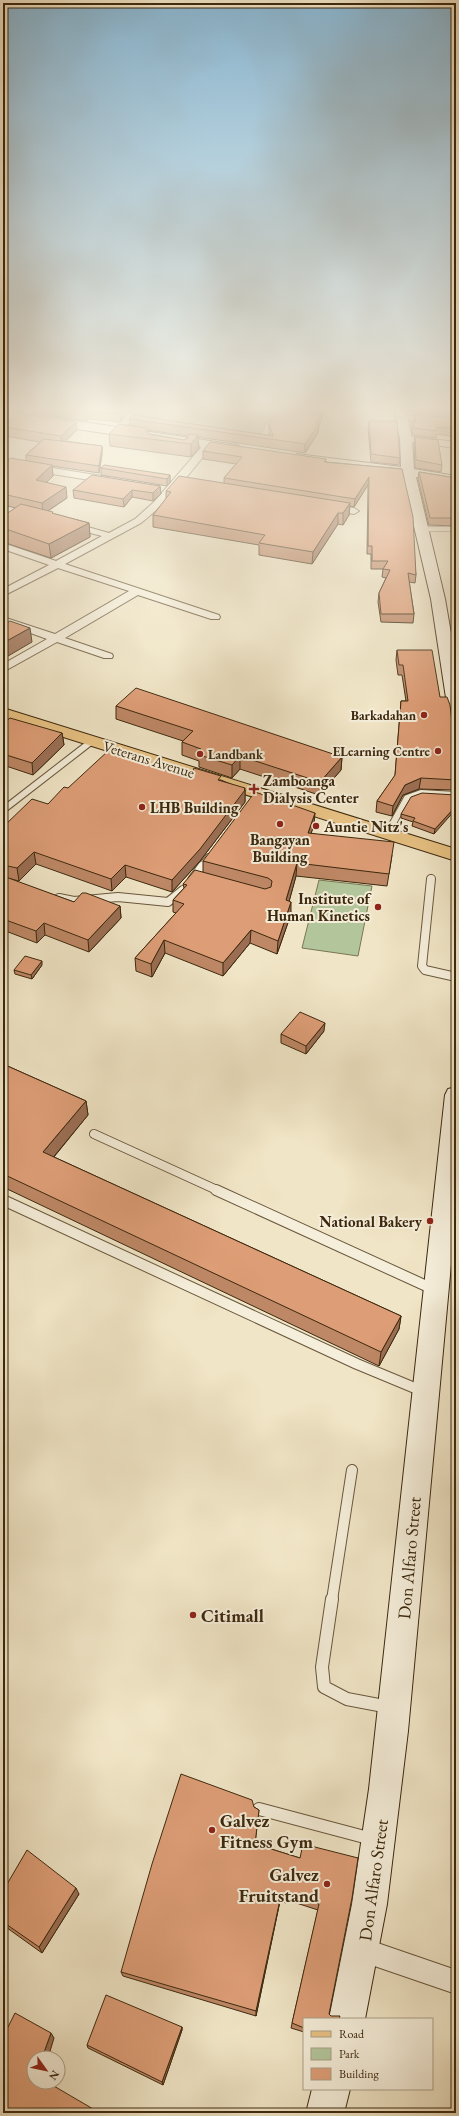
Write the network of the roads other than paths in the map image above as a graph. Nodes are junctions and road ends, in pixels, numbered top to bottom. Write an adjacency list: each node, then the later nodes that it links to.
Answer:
1 (154, 507): 10 (street)
2 (328, 507): 5 (street)
3 (417, 507): 8 (main road)
4 (3, 508): 6 (street)
5 (354, 511)
6 (42, 518)
7 (57, 522): 10 (street)
8 (422, 529): 9 (lane); 20 (main road)
9 (456, 529)
10 (111, 536): 12 (street)
11 (3, 546): 12 (street)
12 (57, 564): 13 (street); 14 (street)
13 (137, 591): 15 (street); 17 (street)
14 (3, 592)
15 (215, 617)
16 (3, 620): 17 (street)
17 (55, 638): 18 (street); 19 (street)
18 (108, 656)
19 (3, 669)
20 (456, 711)
21 (3, 713): 22 (main road, Veterans Avenue)
22 (92, 741): 24 (lane); 25 (main road, Veterans Avenue)
23 (456, 795): 25 (lane)
24 (3, 810)
25 (387, 834): 27 (main road, Veterans Avenue)
26 (212, 853): 29 (lane)
27 (456, 855)
28 (432, 879): 30 (lane)
29 (55, 897)
30 (456, 977)
31 (456, 1095): 34 (main road, Don Alfaro Street)
32 (94, 1134): 35 (lane)
33 (3, 1200): 36 (lane)
34 (448, 1247): 35 (main road, Don Alfaro Street)
35 (436, 1290): 36 (main road, Don Alfaro Street)
36 (425, 1392): 38 (main road, Don Alfaro Street)
37 (352, 1470): 38 (lane)
38 (395, 1708): 40 (main road, Don Alfaro Street)
39 (259, 1810): 40 (lane)
40 (379, 1841): 41 (main road, Don Alfaro Street)
41 (363, 1950): 42 (street); 43 (main road, Don Alfaro Street)
42 (456, 1982)
43 (347, 2018)
44 (331, 2090): 45 (main road)
45 (325, 2113)

